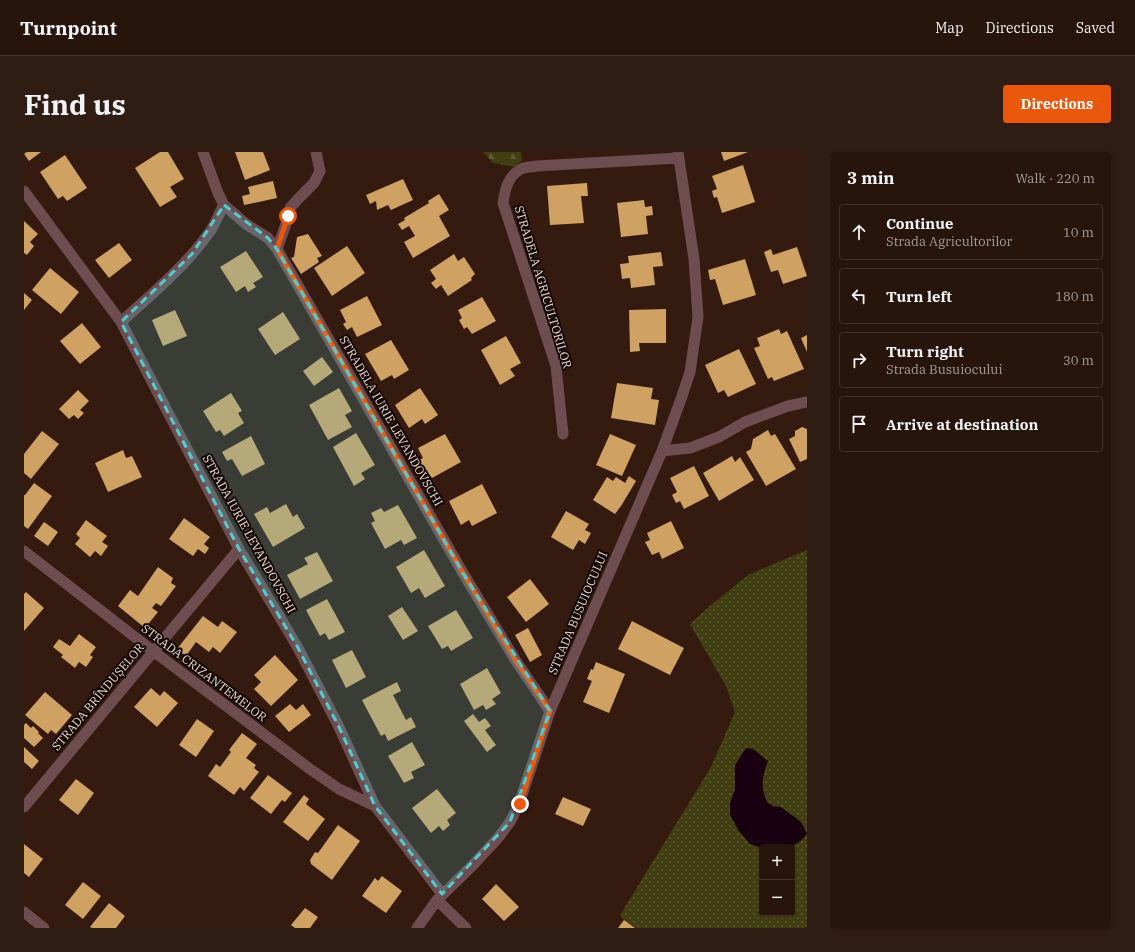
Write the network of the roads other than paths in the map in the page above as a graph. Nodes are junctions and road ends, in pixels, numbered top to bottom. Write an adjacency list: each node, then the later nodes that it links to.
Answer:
1 (203, 152): 5 (street, STRADELA IURIE LEVANDOVSCHI)
2 (316, 152): 6 (street)
3 (679, 155): 9 (street, STRADELA AGRICULTORILOR); 10 (street, STRADA BUSUIOCULUI)
4 (24, 191): 7 (street, STRADA IURIE LEVANDOVSCHI)
5 (224, 205): 6 (street, STRADELA IURIE LEVANDOVSCHI); 7 (street)
6 (277, 249): 14 (street, STRADELA IURIE LEVANDOVSCHI)
7 (121, 322): 11 (street, STRADA IURIE LEVANDOVSCHI)
8 (807, 402): 10 (street)
9 (563, 434)
10 (662, 451): 14 (street, STRADA BUSUIOCULUI)
11 (239, 549): 13 (street, STRADA BRÎNDUȘELOR); 16 (street, STRADA IURIE LEVANDOVSCHI)
12 (24, 551): 13 (street, STRADA CRIZANTEMELOR)
13 (153, 651): 15 (street, STRADA BRÎNDUȘELOR); 16 (street, STRADA CRIZANTEMELOR)
14 (550, 711): 17 (street, STRADA BUSUIOCULUI)
15 (24, 806)
16 (375, 806): 17 (street, STRADA IURIE LEVANDOVSCHI)
17 (440, 897): 20 (street, STRADA BUSUIOCULUI); 21 (street, STRADA IURIE LEVANDOVSCHI)
18 (24, 912): 19 (street)
19 (44, 928)
20 (417, 928)
21 (466, 928)

